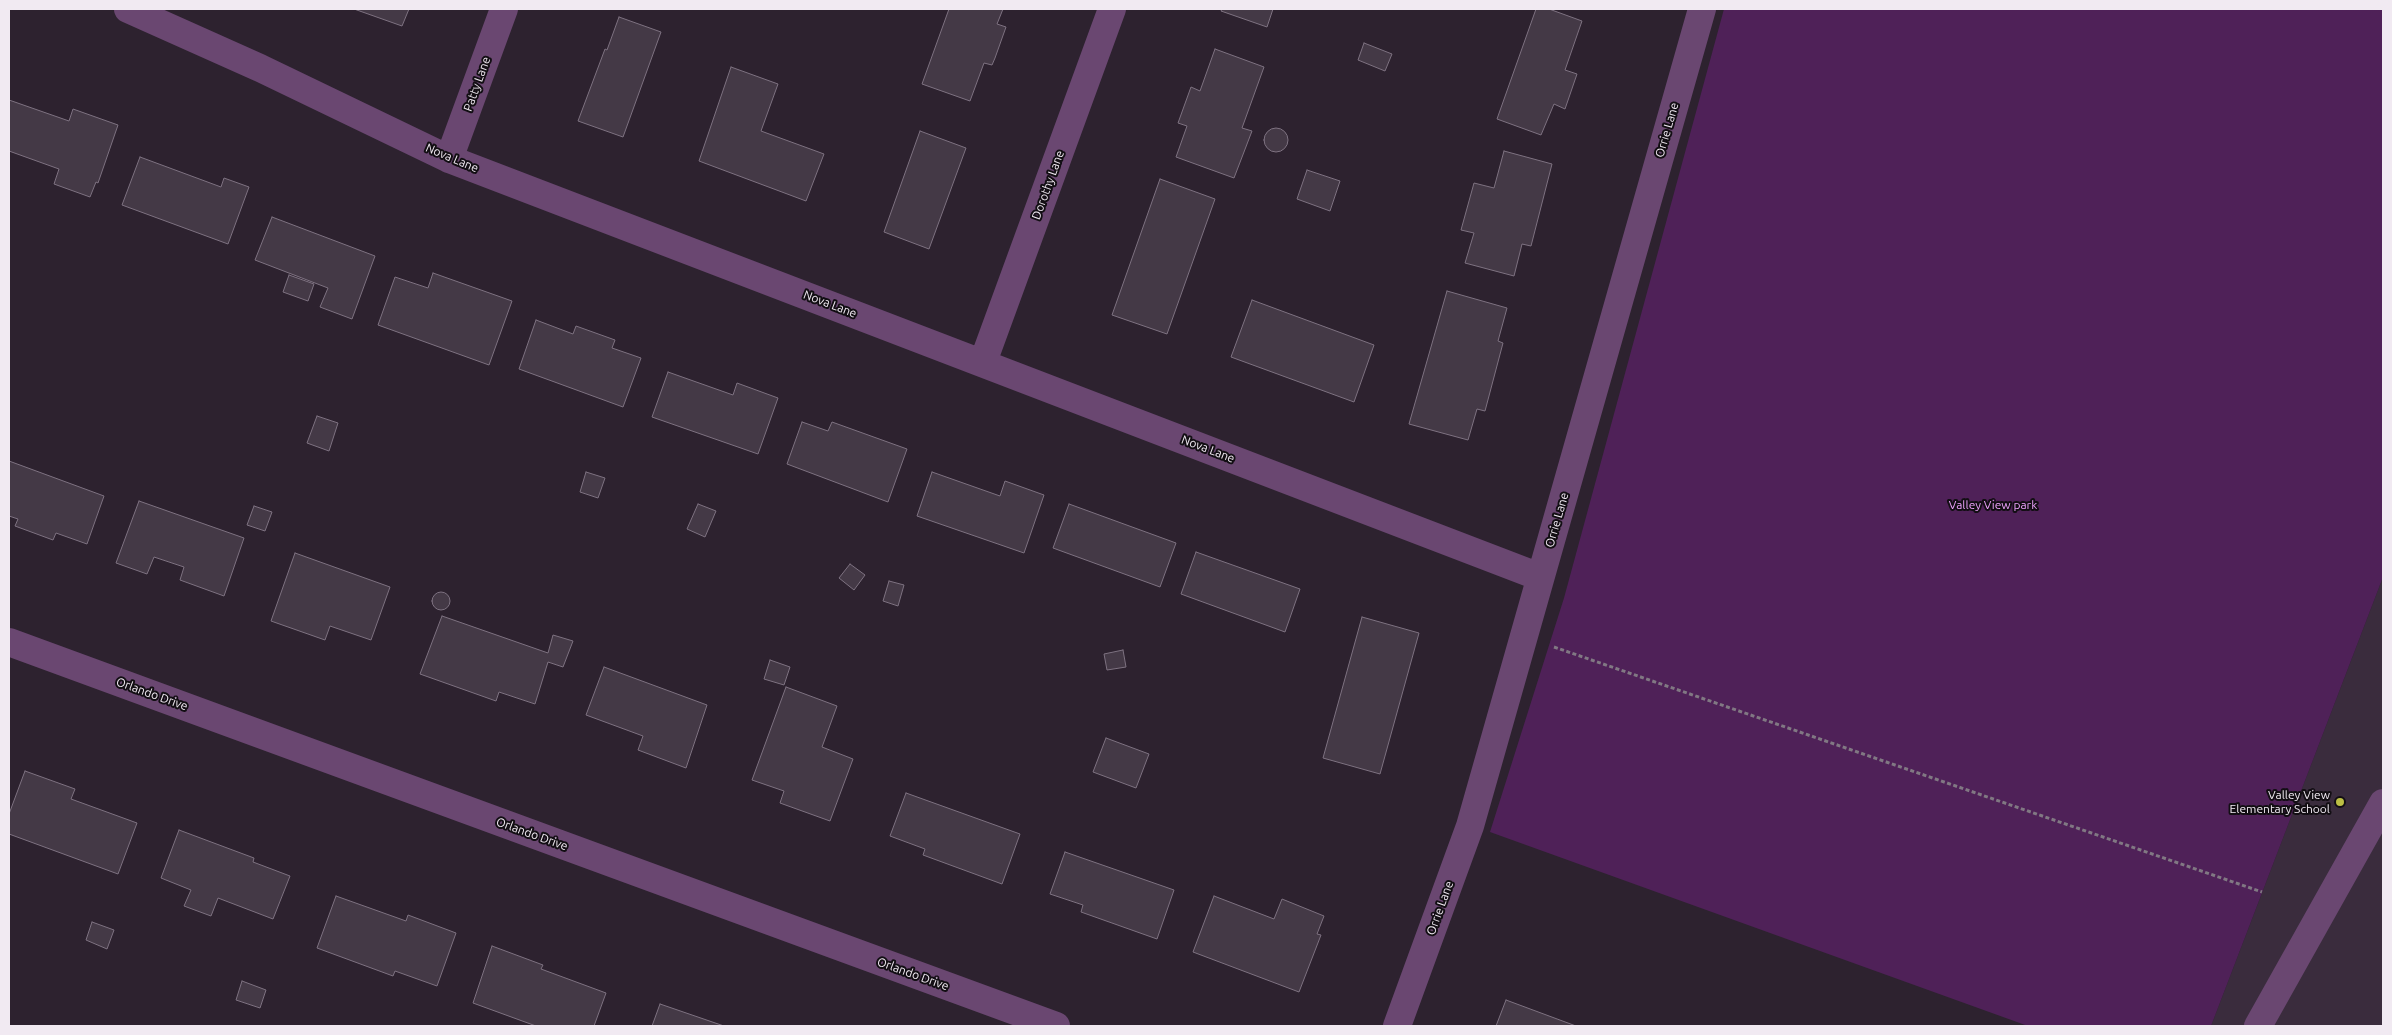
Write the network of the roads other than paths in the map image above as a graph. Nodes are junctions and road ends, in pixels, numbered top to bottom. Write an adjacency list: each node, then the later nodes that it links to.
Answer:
1 (128, 9): 5 (street, Nova Lane)
2 (504, 9): 5 (street, Patty Lane)
3 (1112, 9): 6 (street, Dorothy Lane)
4 (1702, 9): 7 (street, Orrie Lane)
5 (449, 159): 6 (street, Nova Lane)
6 (983, 362): 7 (street, Nova Lane)
7 (1540, 577): 11 (street, Orrie Lane)
8 (9, 642): 10 (street, Orlando Drive)
9 (2383, 803): 12 (street)
10 (1056, 1026)
11 (1397, 1026)
12 (2258, 1026)

